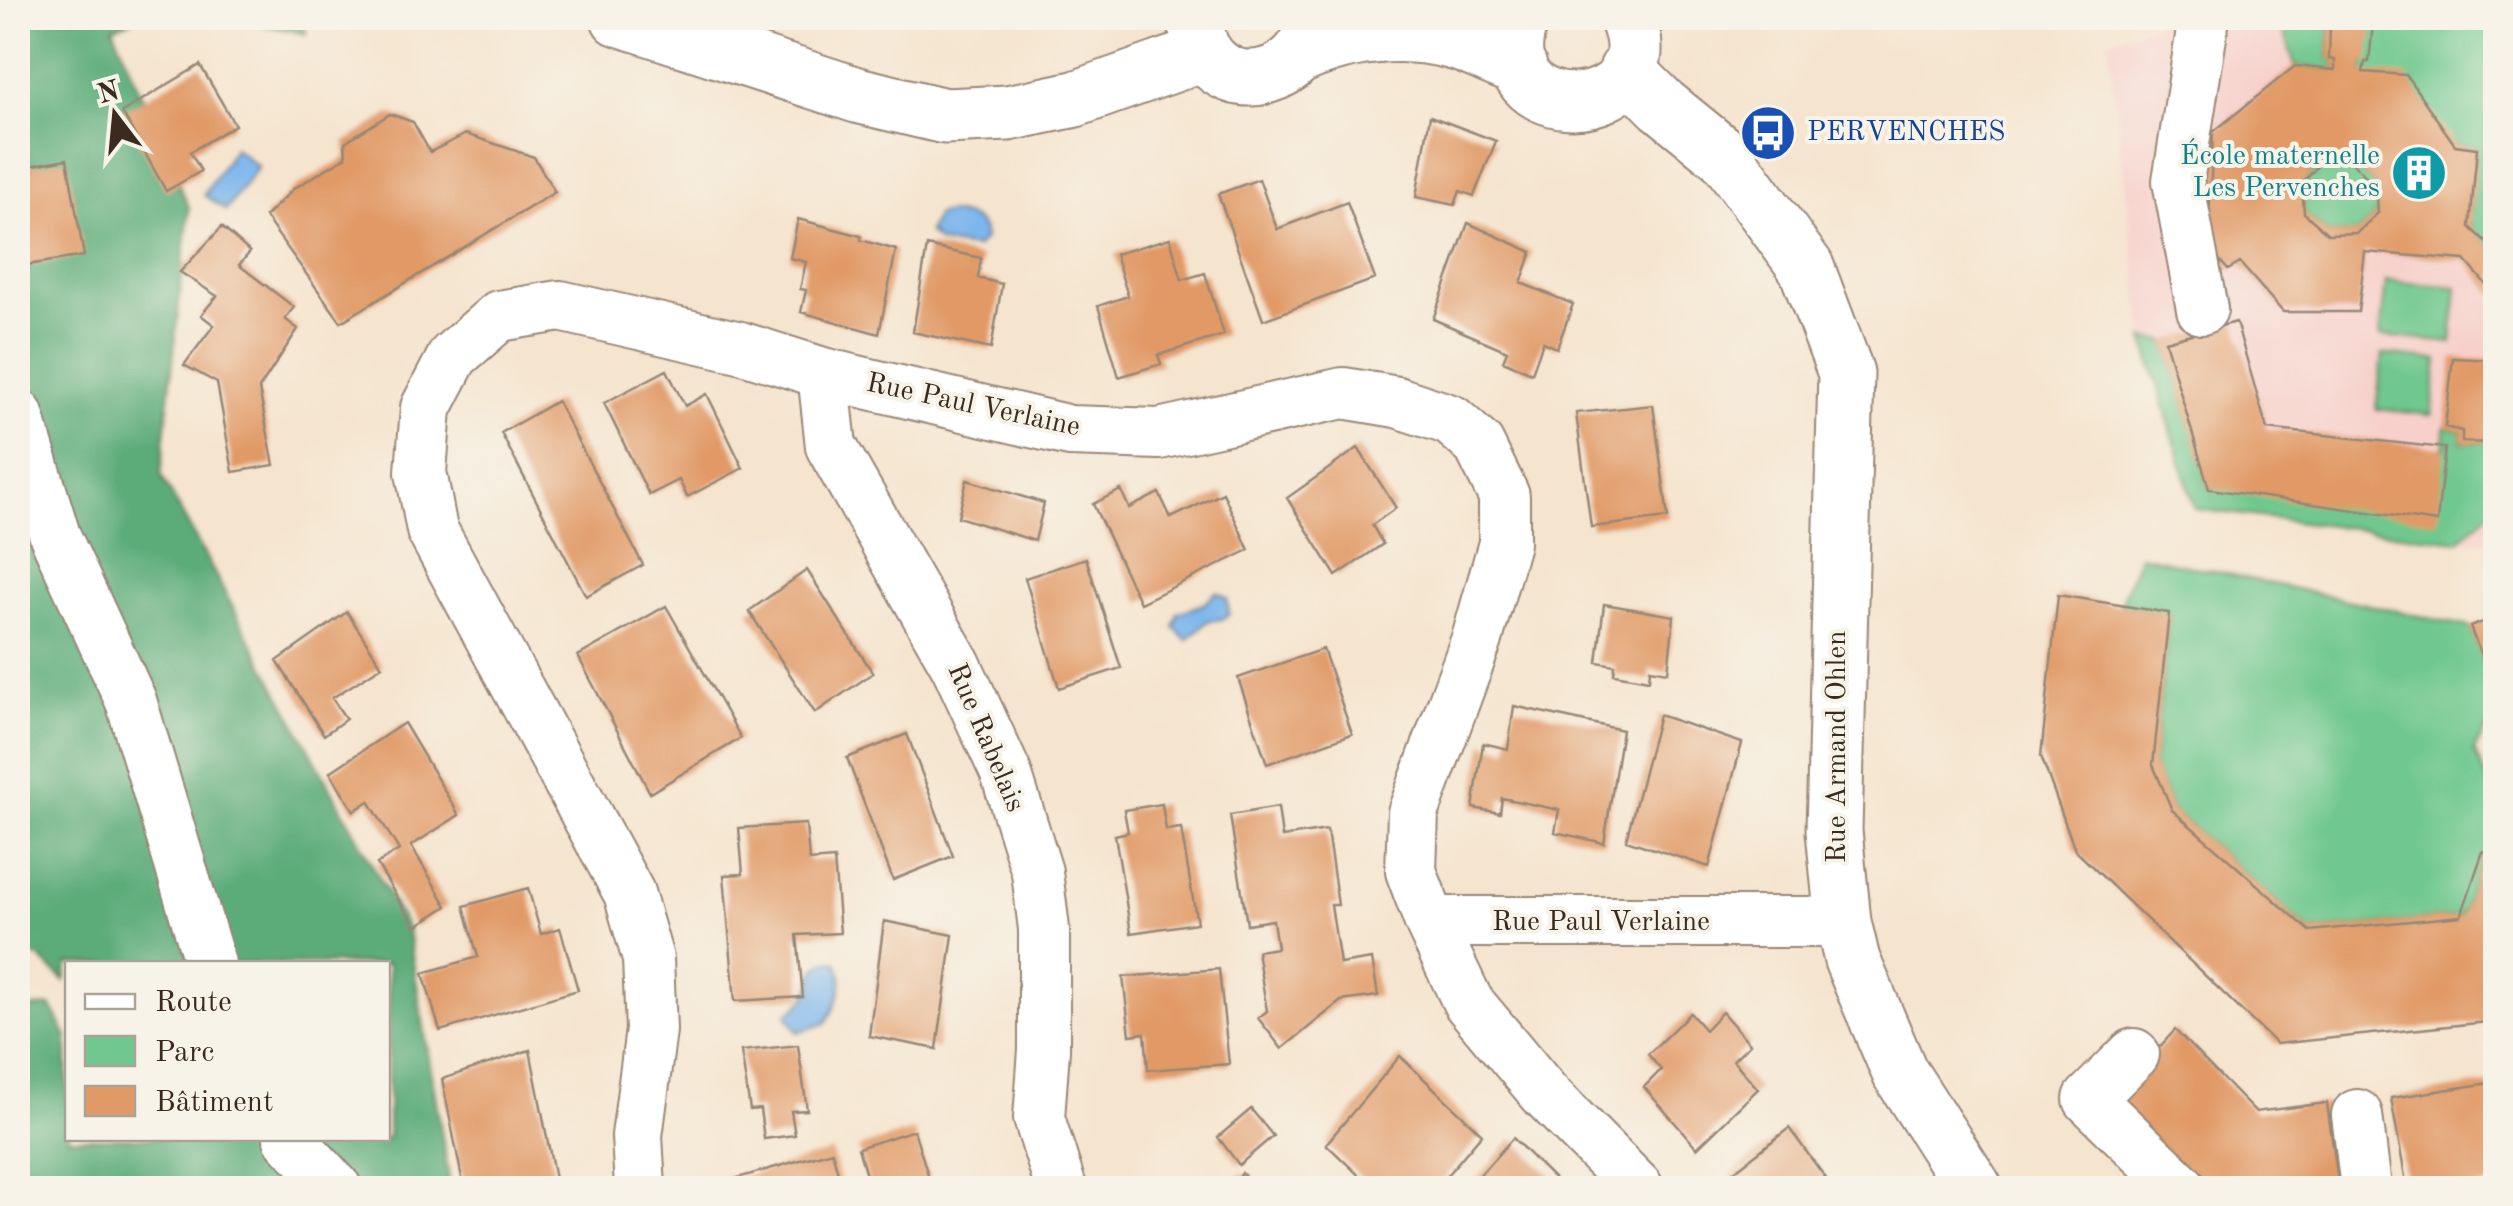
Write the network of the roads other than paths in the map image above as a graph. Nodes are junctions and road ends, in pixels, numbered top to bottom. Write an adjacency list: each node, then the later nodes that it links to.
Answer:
1 (618, 18): 5 (main road)
2 (1471, 18): 3 (main road)
3 (1482, 18)
4 (2204, 18): 9 (street)
5 (1200, 36): 6 (main road)
6 (1308, 36): 7 (main road)
7 (1520, 42): 8 (main road)
8 (1619, 61): 13 (main road, Rue Armand Ohlen)
9 (2202, 309)
10 (823, 373): 12 (street, Rue Paul Verlaine); 19 (street, Rue Paul Verlaine); 20 (street, Rue Rabelais)
11 (18, 415): 14 (street)
12 (1430, 922): 13 (street, Rue Paul Verlaine); 21 (street)
13 (1843, 922): 22 (main road, Rue Armand Ohlen)
14 (209, 961)
15 (2134, 1054): 23 (street)
16 (2357, 1115): 24 (street)
17 (292, 1141): 18 (street)
18 (336, 1188)
19 (640, 1188)
20 (1062, 1188)
21 (1638, 1188)
22 (1974, 1188)
23 (2181, 1188)
24 (2366, 1188)

